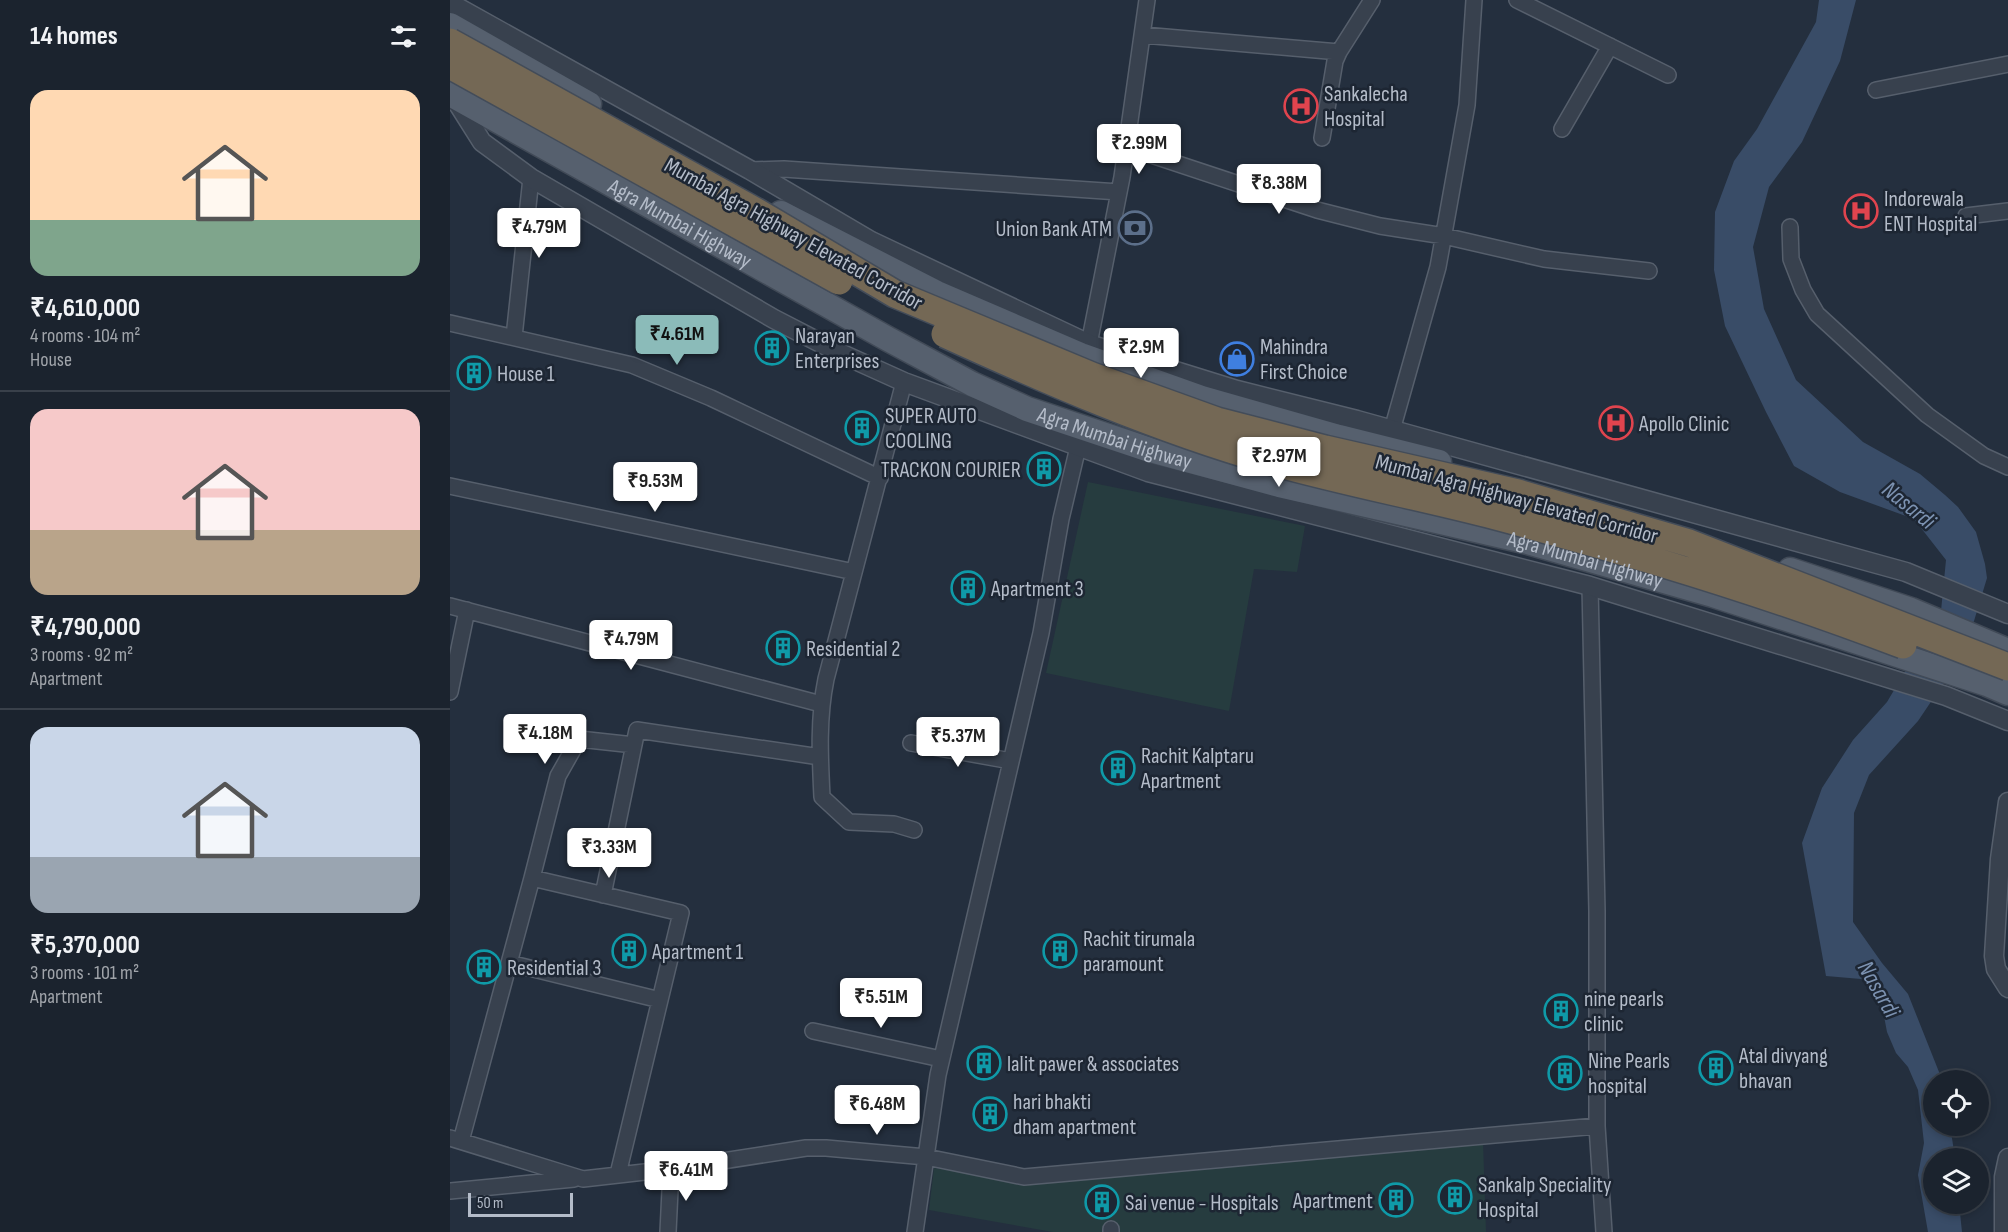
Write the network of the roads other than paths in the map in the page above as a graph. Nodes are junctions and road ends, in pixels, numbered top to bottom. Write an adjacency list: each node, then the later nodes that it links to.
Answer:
1 (1148, 0): 7 (street)
2 (1372, 0): 10 (street)
3 (1474, 0): 25 (street)
4 (1517, 0): 9 (street)
5 (450, 3): 19 (street)
6 (450, 25): 31 (main road)
7 (1143, 35): 10 (street); 18 (street)
8 (450, 42): 43 (highway, Mumbai Agra Highway Elevated Corridor, bridge)
9 (1610, 46): 13 (street); 16 (street)
10 (1339, 52): 17 (street)
11 (2008, 64): 14 (street)
12 (450, 65): 44 (highway, Mumbai Agra Highway Elevated Corridor, bridge)
13 (1668, 75)
14 (1876, 90)
15 (451, 95): 20 (street); 36 (main road, Agra Mumbai Highway)
16 (1562, 129)
17 (1322, 138)
18 (1127, 147): 21 (street); 25 (street)
19 (750, 170): 21 (street); 29 (street)
20 (531, 178): 28 (street); 30 (street)
21 (1119, 192): 29 (street)
22 (2008, 211): 23 (street)
23 (1966, 216)
24 (1790, 227): 34 (street)
25 (1444, 236): 26 (street); 32 (street)
26 (1649, 271)
27 (450, 323): 28 (street)
28 (514, 337): 35 (street)
29 (1089, 344): 32 (street)
30 (904, 382): 33 (street); 35 (street)
31 (1278, 420): 36 (main road); 43 (main road)
32 (1392, 430): 42 (street)
33 (1078, 447): 39 (street); 52 (street)
34 (2008, 466)
35 (880, 478): 38 (street)
36 (1262, 480): 46 (main road, Agra Mumbai Highway)
37 (450, 486): 38 (street)
38 (854, 572): 47 (street)
39 (1590, 586): 48 (street); 62 (street)
40 (450, 606): 41 (street)
41 (467, 610): 45 (street); 47 (street)
42 (2005, 612)
43 (2006, 655)
44 (2008, 685)
45 (450, 692)
46 (2008, 693)
47 (820, 704): 51 (street)
48 (2008, 721)
49 (911, 743): 52 (street)
50 (634, 745): 51 (street); 55 (street); 56 (street)
51 (820, 757): 54 (street)
52 (1011, 761): 61 (street)
53 (2008, 802): 58 (street)
54 (914, 830)
55 (532, 878): 56 (street); 57 (street)
56 (603, 895): 59 (street)
57 (509, 963): 59 (street); 63 (street)
58 (2008, 988)
59 (660, 1000): 67 (street)
60 (813, 1031): 61 (street)
61 (941, 1059): 64 (street)
62 (1597, 1126): 64 (street); 73 (street)
63 (456, 1140): 68 (street)
64 (926, 1157): 66 (street); 72 (street)
65 (2008, 1158): 70 (street)
66 (671, 1169): 67 (street); 71 (street)
67 (618, 1174): 68 (street)
68 (583, 1179): 69 (street)
69 (450, 1191)
70 (2005, 1230)
71 (668, 1232)
72 (915, 1232)
73 (1604, 1232)

